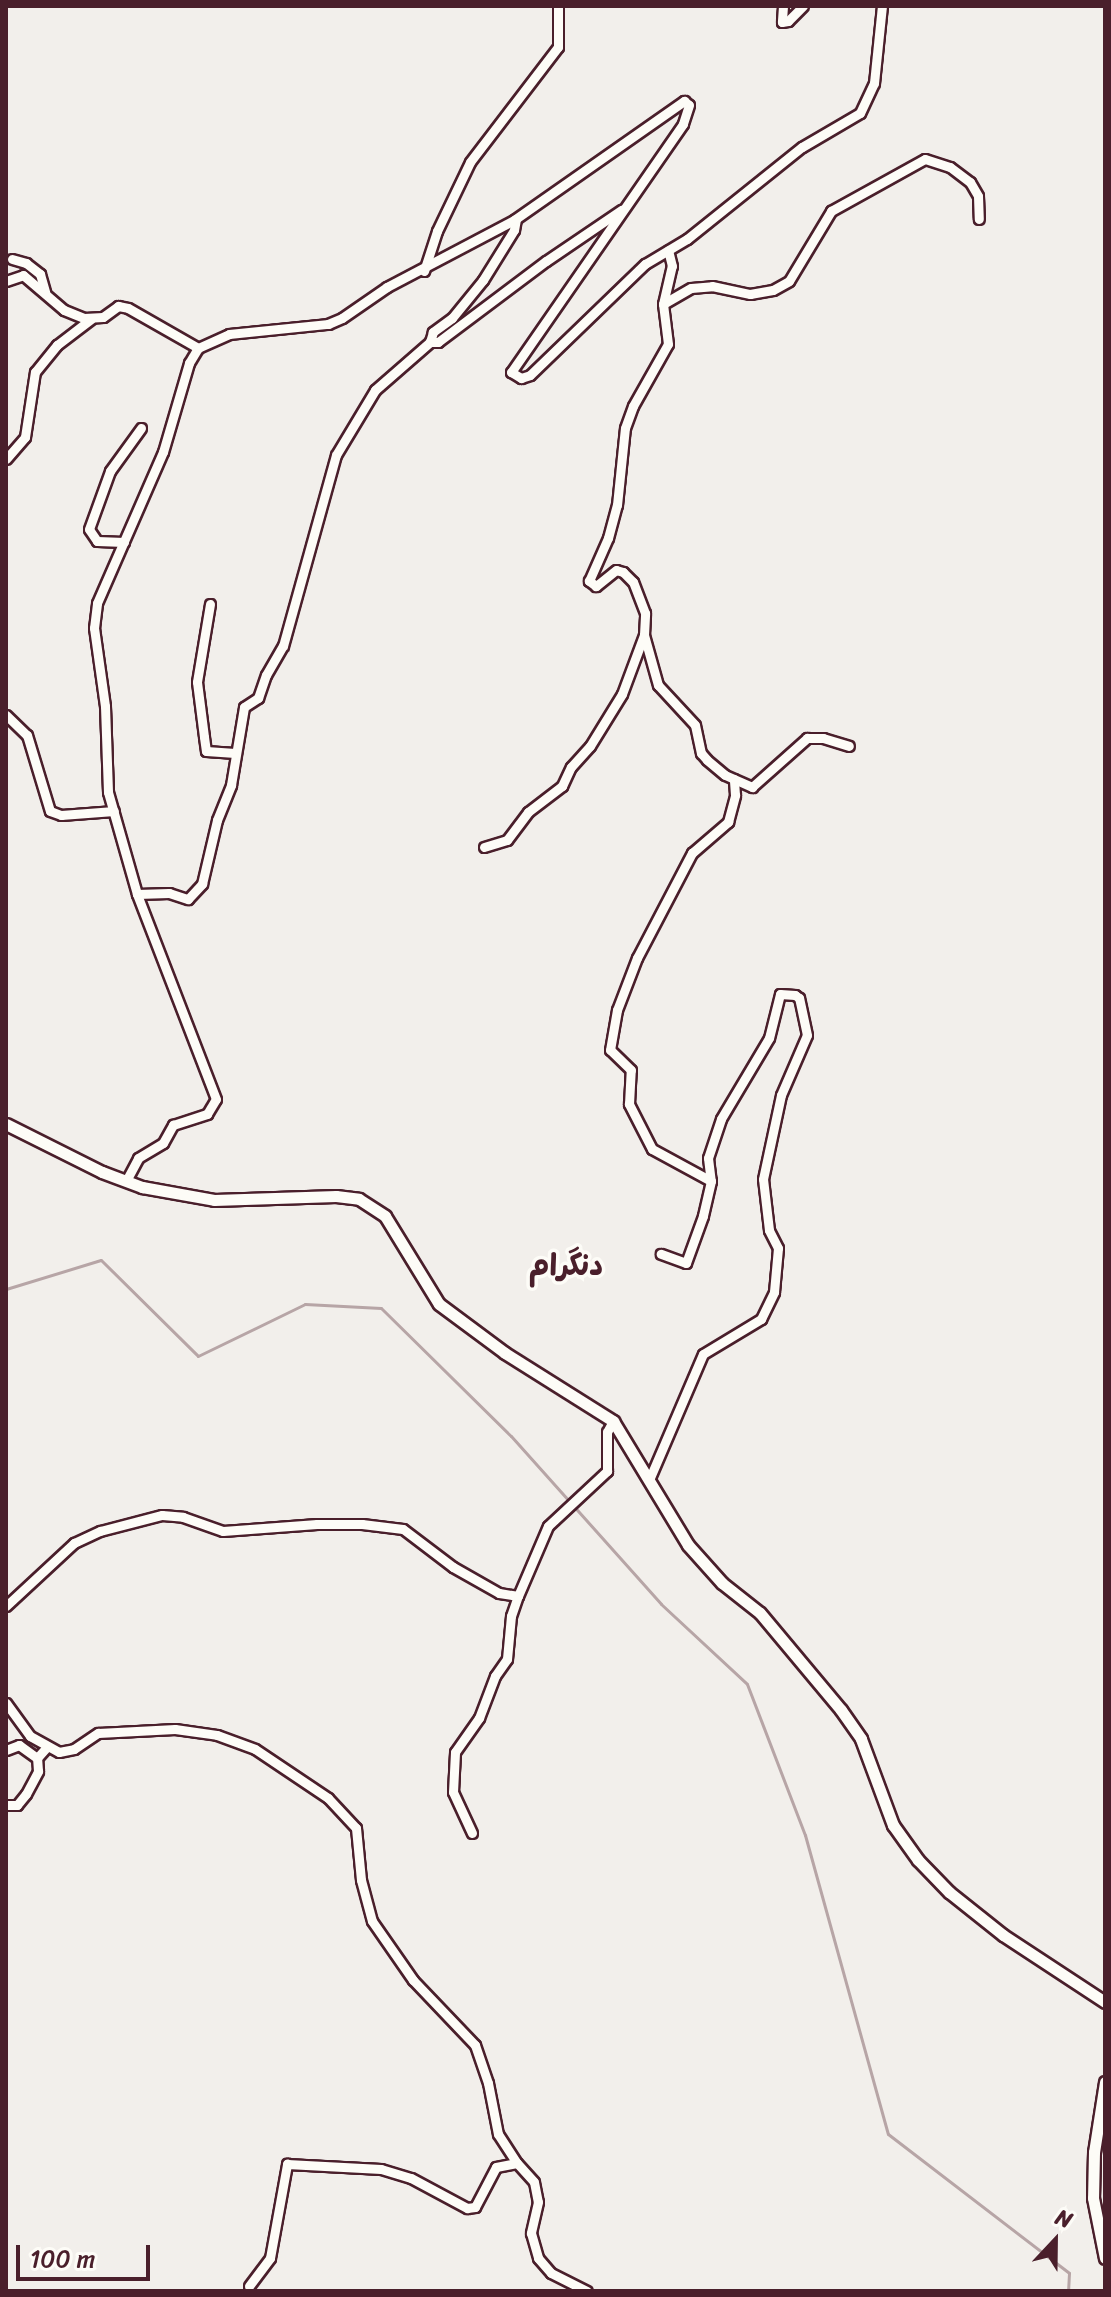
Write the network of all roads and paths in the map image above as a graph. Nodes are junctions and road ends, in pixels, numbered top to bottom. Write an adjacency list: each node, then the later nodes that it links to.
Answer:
1 (558, 6): 10 (street)
2 (783, 6): 3 (street)
3 (803, 6)
4 (882, 6): 8 (street)
5 (623, 209): 6 (street); 8 (street); 15 (street)
6 (516, 219): 10 (street); 15 (street)
7 (979, 219): 13 (street)
8 (668, 250): 13 (street)
9 (12, 259): 12 (street)
10 (424, 271): 16 (street)
11 (6, 281): 12 (street)
12 (45, 292): 14 (street)
13 (663, 304): 21 (street)
14 (91, 319): 16 (street); 18 (street)
15 (430, 342): 24 (street)
16 (198, 348): 19 (street)
17 (141, 428): 19 (street)
18 (6, 459)
19 (124, 542): 26 (street)
20 (210, 604): 24 (street)
21 (644, 635): 25 (street); 27 (street)
22 (6, 715): 26 (street)
23 (849, 746): 25 (street)
24 (235, 753): 28 (street)
25 (734, 779): 31 (street)
26 (114, 811): 28 (street)
27 (484, 847)
28 (137, 894): 30 (street)
29 (6, 1124): 30 (main road)
30 (126, 1181): 33 (main road)
31 (711, 1181): 32 (street); 34 (street)
32 (661, 1254)
33 (613, 1421): 34 (main road); 35 (street)
34 (649, 1480): 43 (main road)
35 (518, 1596): 36 (street); 42 (street)
36 (6, 1606)
37 (6, 1703): 38 (street)
38 (47, 1747): 40 (street); 45 (street)
39 (6, 1750): 40 (street)
40 (37, 1758): 41 (street)
41 (6, 1805)
42 (472, 1833)
43 (1105, 2002)
44 (1105, 2082): 46 (main road)
45 (517, 2163): 48 (street); 49 (street)
46 (1100, 2207): 47 (main road)
47 (1105, 2258)
48 (249, 2286)
49 (587, 2291)

